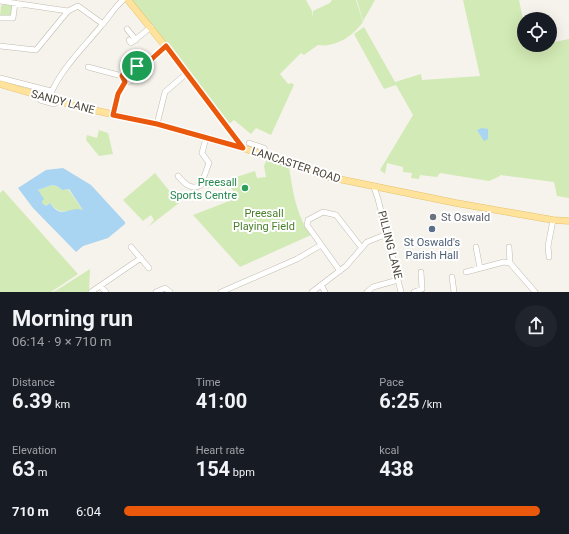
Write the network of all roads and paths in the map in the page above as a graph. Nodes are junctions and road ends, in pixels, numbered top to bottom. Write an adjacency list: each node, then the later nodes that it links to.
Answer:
1 (128, 0): 9 (main road)
2 (0, 1): 4 (street)
3 (120, 1): 7 (street)
4 (15, 3): 5 (street); 6 (street)
5 (68, 11): 7 (street); 12 (street)
6 (0, 18)
7 (103, 24): 21 (street)
8 (127, 28): 11 (street)
9 (151, 28): 11 (street); 13 (main road)
10 (129, 40): 11 (street)
11 (136, 40)
12 (0, 46)
13 (166, 46): 14 (street); 16 (main road)
14 (145, 65): 17 (street); 19 (street)
15 (88, 67): 17 (street)
16 (187, 73): 26 (street); 27 (main road)
17 (122, 76): 19 (street)
18 (0, 78): 21 (street, SANDY LANE)
19 (125, 82): 25 (street)
20 (0, 84): 22 (main road, SANDY LANE)
21 (52, 91): 23 (street)
22 (39, 95): 23 (main road, SANDY LANE); 24 (street)
23 (49, 98): 24 (main road, SANDY LANE)
24 (58, 101): 25 (main road, SANDY LANE)
25 (113, 115): 26 (main road, SANDY LANE)
26 (157, 124): 28 (main road, SANDY LANE)
27 (235, 136): 30 (main road); 31 (main road)
28 (206, 138): 30 (main road, SANDY LANE); 33 (street)
29 (249, 142): 32 (street)
30 (231, 145): 31 (main road, SANDY LANE)
31 (243, 148): 32 (main road, LANCASTER ROAD)
32 (263, 155): 34 (main road, LANCASTER ROAD)
33 (178, 176)
34 (375, 188): 35 (main road, LANCASTER ROAD); 36 (street, PILLING LANE)
35 (385, 190): 36 (street, PILLING LANE); 37 (main road, LANCASTER ROAD)
36 (378, 199): 39 (street, PILLING LANE)
37 (553, 220): 38 (main road, LANCASTER ROAD); 46 (street)
38 (569, 221)
39 (387, 234): 42 (street); 54 (street, PILLING LANE)
40 (321, 245): 42 (street); 50 (street); 63 (street)
41 (131, 246): 45 (street)
42 (361, 247): 50 (street)
43 (476, 247): 49 (street)
44 (509, 247): 47 (street)
45 (141, 258): 48 (street); 56 (street)
46 (549, 258)
47 (510, 263): 49 (street); 57 (street)
48 (149, 268)
49 (480, 268): 52 (street)
50 (340, 271): 55 (street)
51 (421, 272): 58 (street)
52 (466, 272)
53 (452, 277): 69 (street)
54 (398, 280): 66 (street); 67 (street, PILLING LANE)
55 (321, 285): 64 (street); 65 (street)
56 (100, 286): 59 (street); 60 (street)
57 (529, 287): 70 (street); 71 (street)
58 (424, 291): 68 (street)
59 (91, 292)
60 (106, 292)
61 (156, 292): 62 (street)
62 (170, 292)
63 (221, 292)
64 (312, 292)
65 (326, 292)
66 (367, 292)
67 (401, 292)
68 (414, 292)
69 (454, 292)
70 (524, 292)
71 (535, 292)

